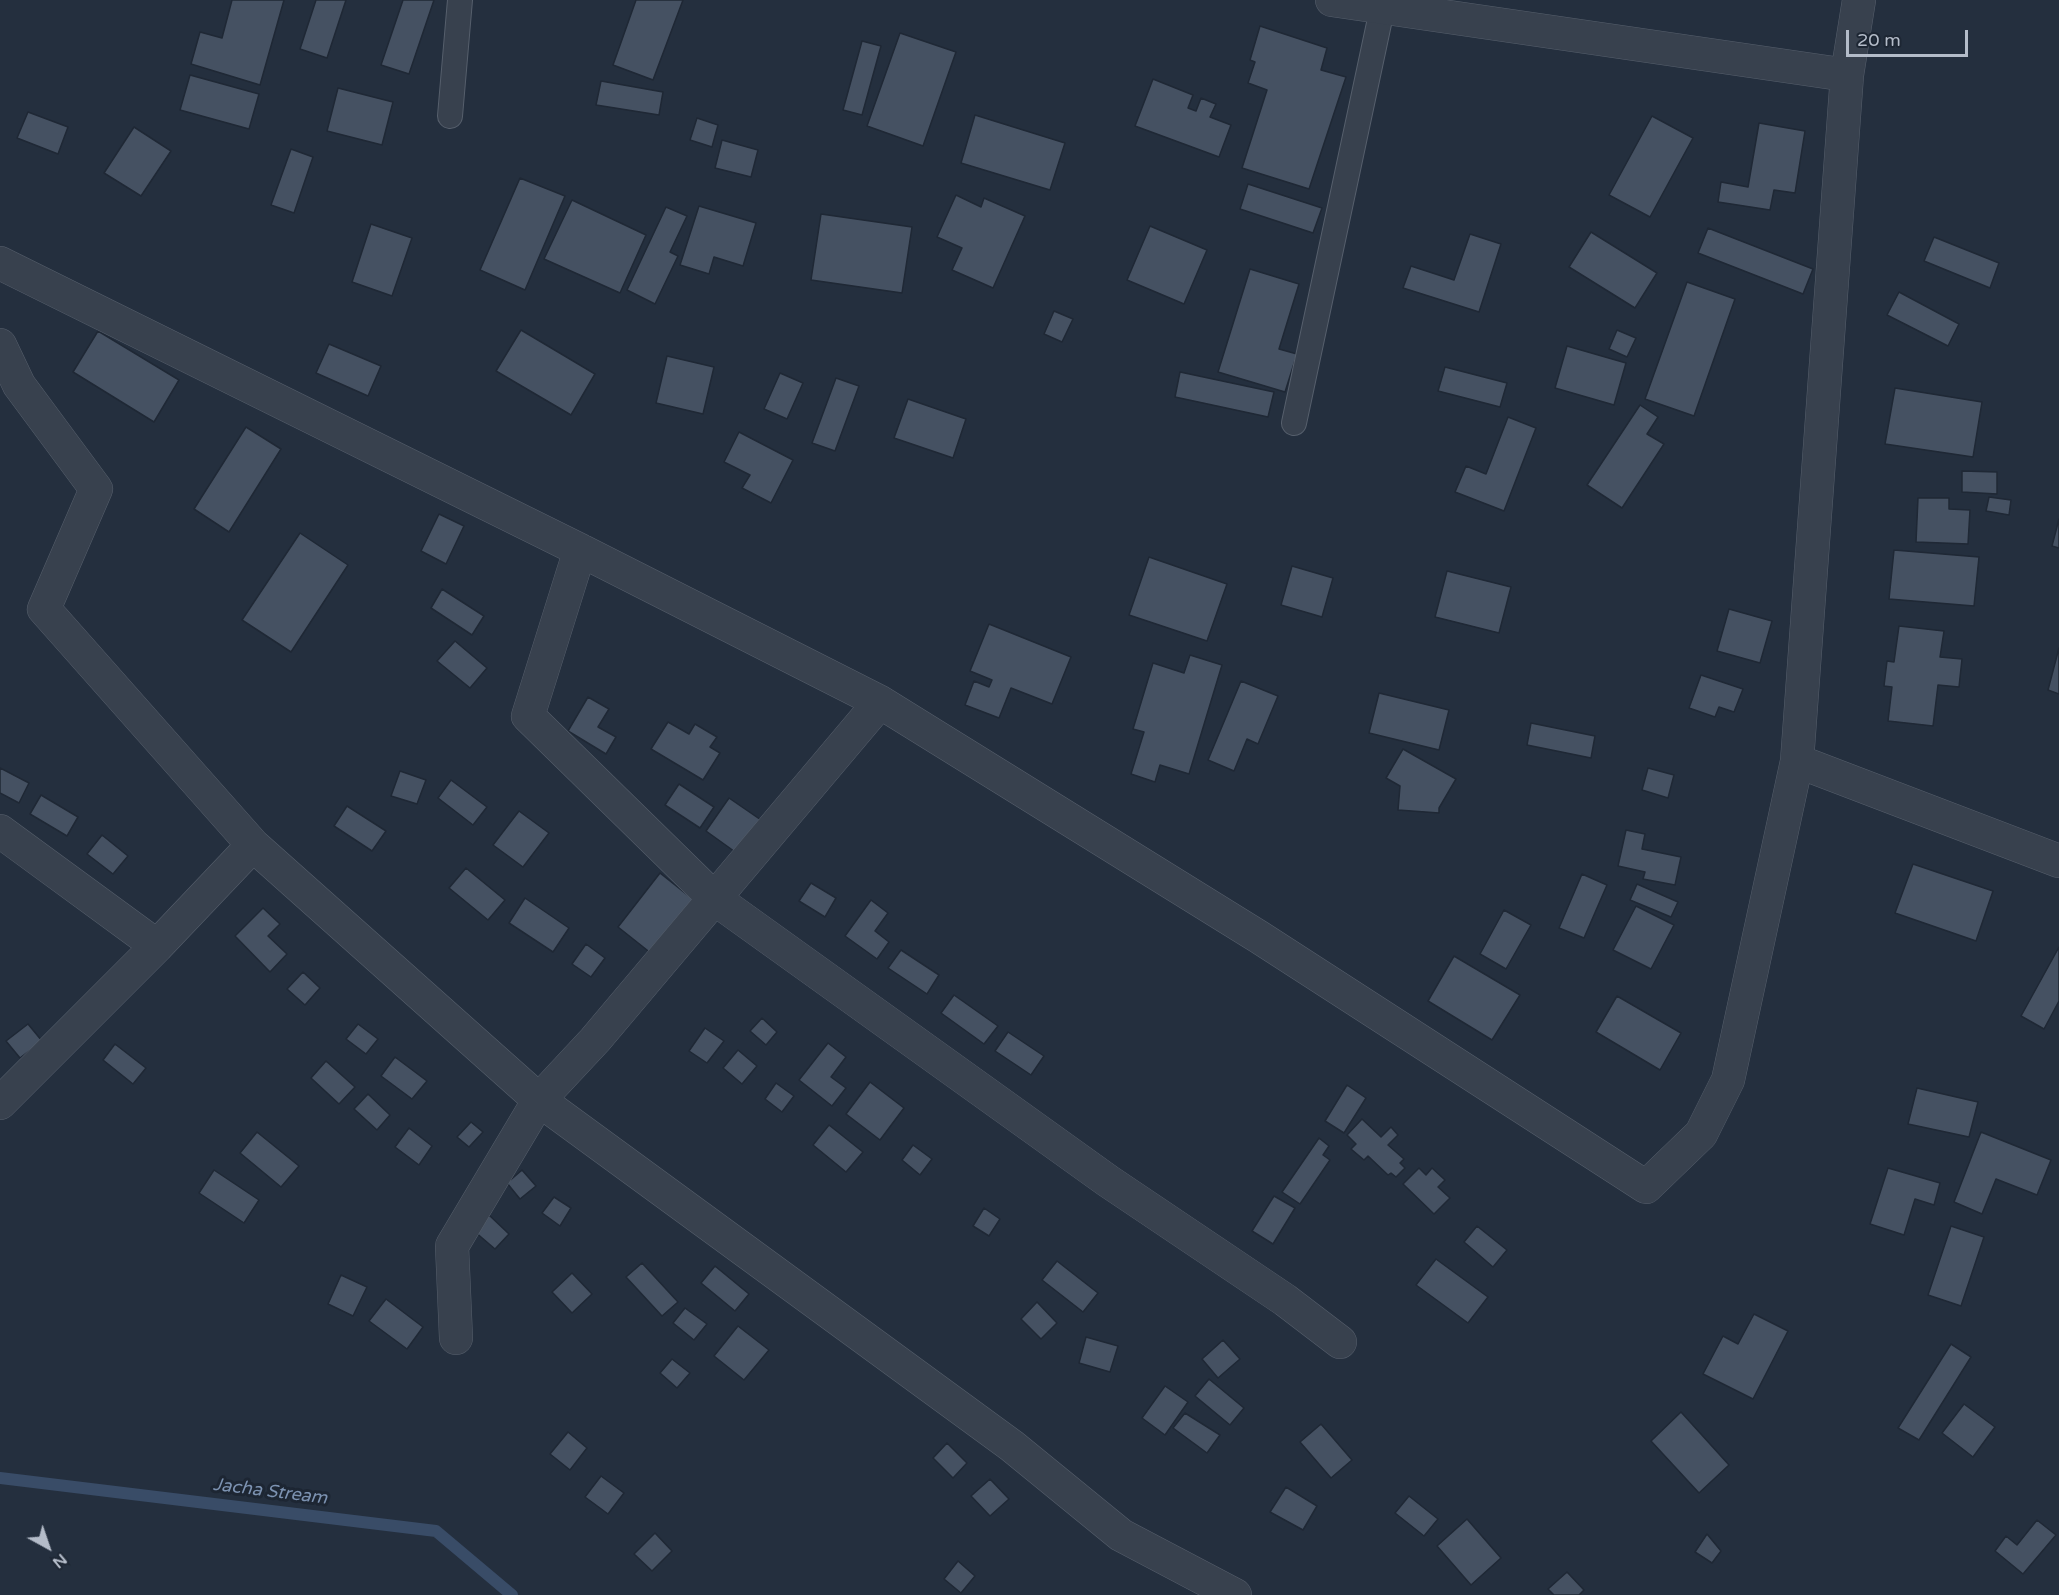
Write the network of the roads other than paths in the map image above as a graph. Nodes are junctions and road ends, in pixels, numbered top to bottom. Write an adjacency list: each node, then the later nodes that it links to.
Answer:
1 (460, 0): 6 (lane)
2 (1332, 0): 4 (street)
3 (1859, 0): 5 (street)
4 (1383, 4): 5 (street); 10 (lane)
5 (1847, 75): 13 (street)
6 (450, 116)
7 (0, 263): 11 (street)
8 (0, 345): 9 (street)
9 (9, 390): 15 (street)
10 (1294, 423)
11 (580, 550): 12 (street); 17 (street)
12 (880, 702): 13 (street); 17 (street)
13 (1797, 761): 16 (street)
14 (0, 831): 18 (street)
15 (253, 845): 18 (street); 19 (street)
16 (2059, 861)
17 (715, 899): 19 (street); 22 (street)
18 (157, 946): 20 (street)
19 (539, 1100): 21 (street); 23 (street)
20 (0, 1103)
21 (456, 1338)
22 (1340, 1342)
23 (1235, 1595)

